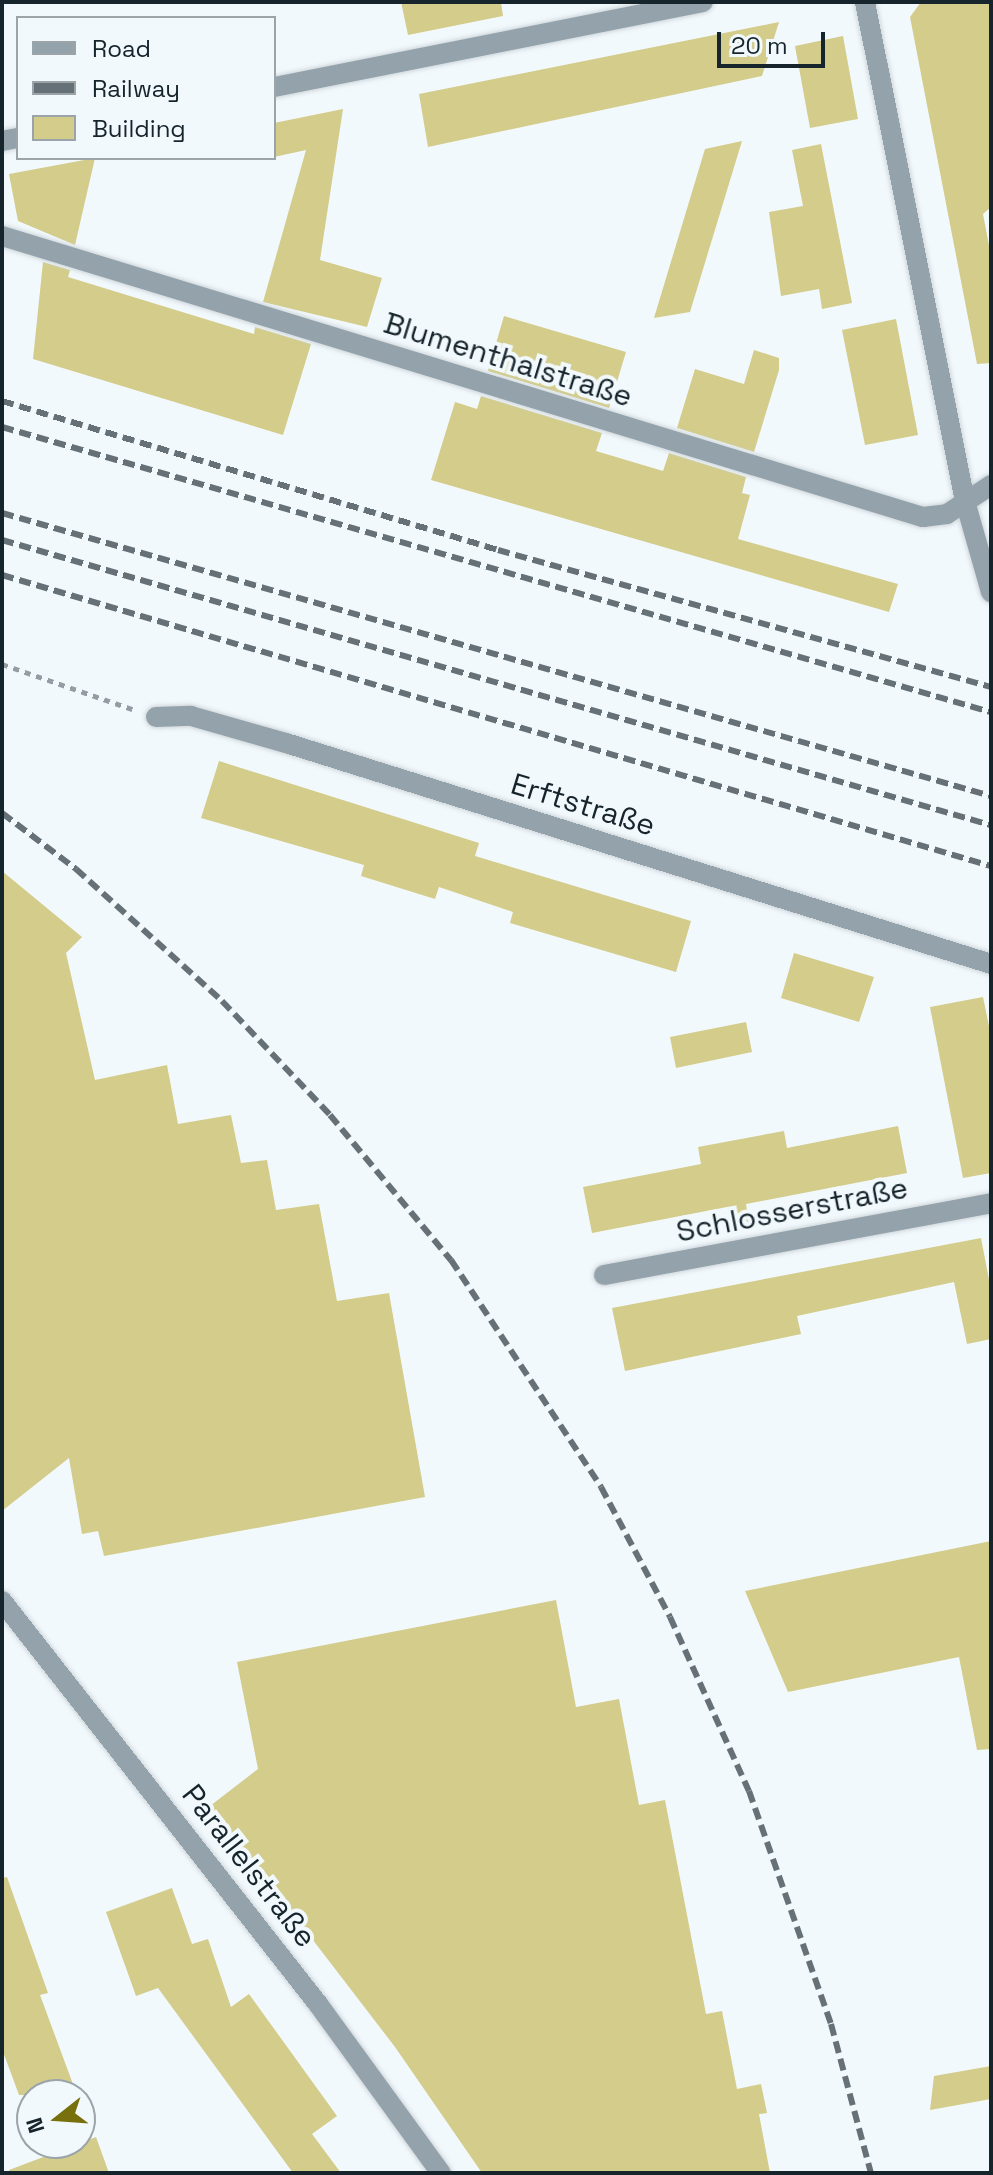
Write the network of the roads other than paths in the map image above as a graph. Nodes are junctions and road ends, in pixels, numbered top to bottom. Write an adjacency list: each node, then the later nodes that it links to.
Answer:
1 (703, 2): 3 (street)
2 (865, 2): 6 (street)
3 (276, 87)
4 (2, 236): 6 (street, Blumenthalstraße)
5 (991, 485): 6 (street, Blumenthalstraße)
6 (965, 501): 7 (street)
7 (991, 592)
8 (156, 717): 9 (street, Erftstraße)
9 (991, 964)
10 (991, 1203): 11 (street, Schlosserstraße)
11 (604, 1275)
12 (2, 1601): 13 (street, Parallelstraße)
13 (441, 2173)

